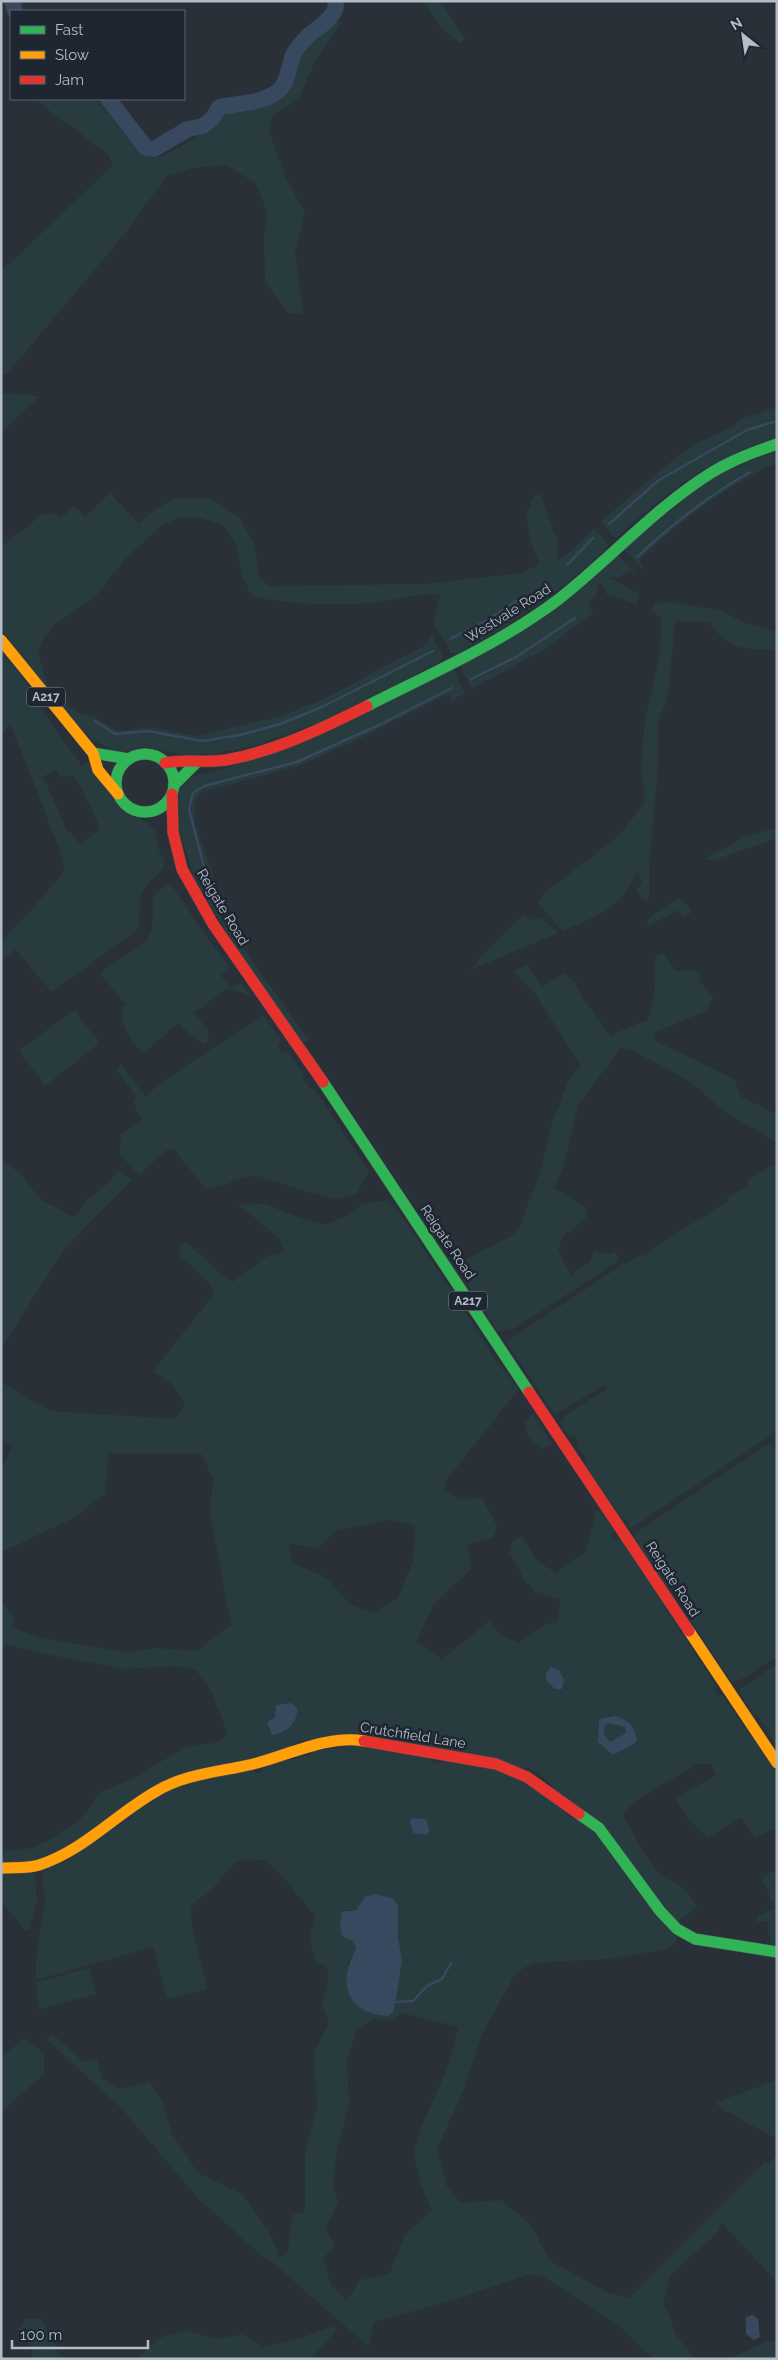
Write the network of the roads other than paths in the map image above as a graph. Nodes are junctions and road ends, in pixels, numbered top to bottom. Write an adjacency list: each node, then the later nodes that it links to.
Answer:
1 (777, 444): 6 (street, Westvale Road)
2 (1, 640): 3 (street, A217)
3 (93, 753): 4 (street); 8 (street, A217)
4 (129, 760): 5 (street); 8 (street)
5 (165, 763): 6 (street, Westvale Road); 7 (street)
6 (196, 764): 7 (street)
7 (173, 790): 9 (street); 10 (street, Reigate Road / A217)
8 (118, 794): 9 (street)
9 (150, 812): 10 (street)
10 (173, 832): 11 (street, Reigate Road / A217)
11 (777, 1763)
12 (1, 1868): 13 (street, Crutchfield Lane)
13 (777, 1952)

